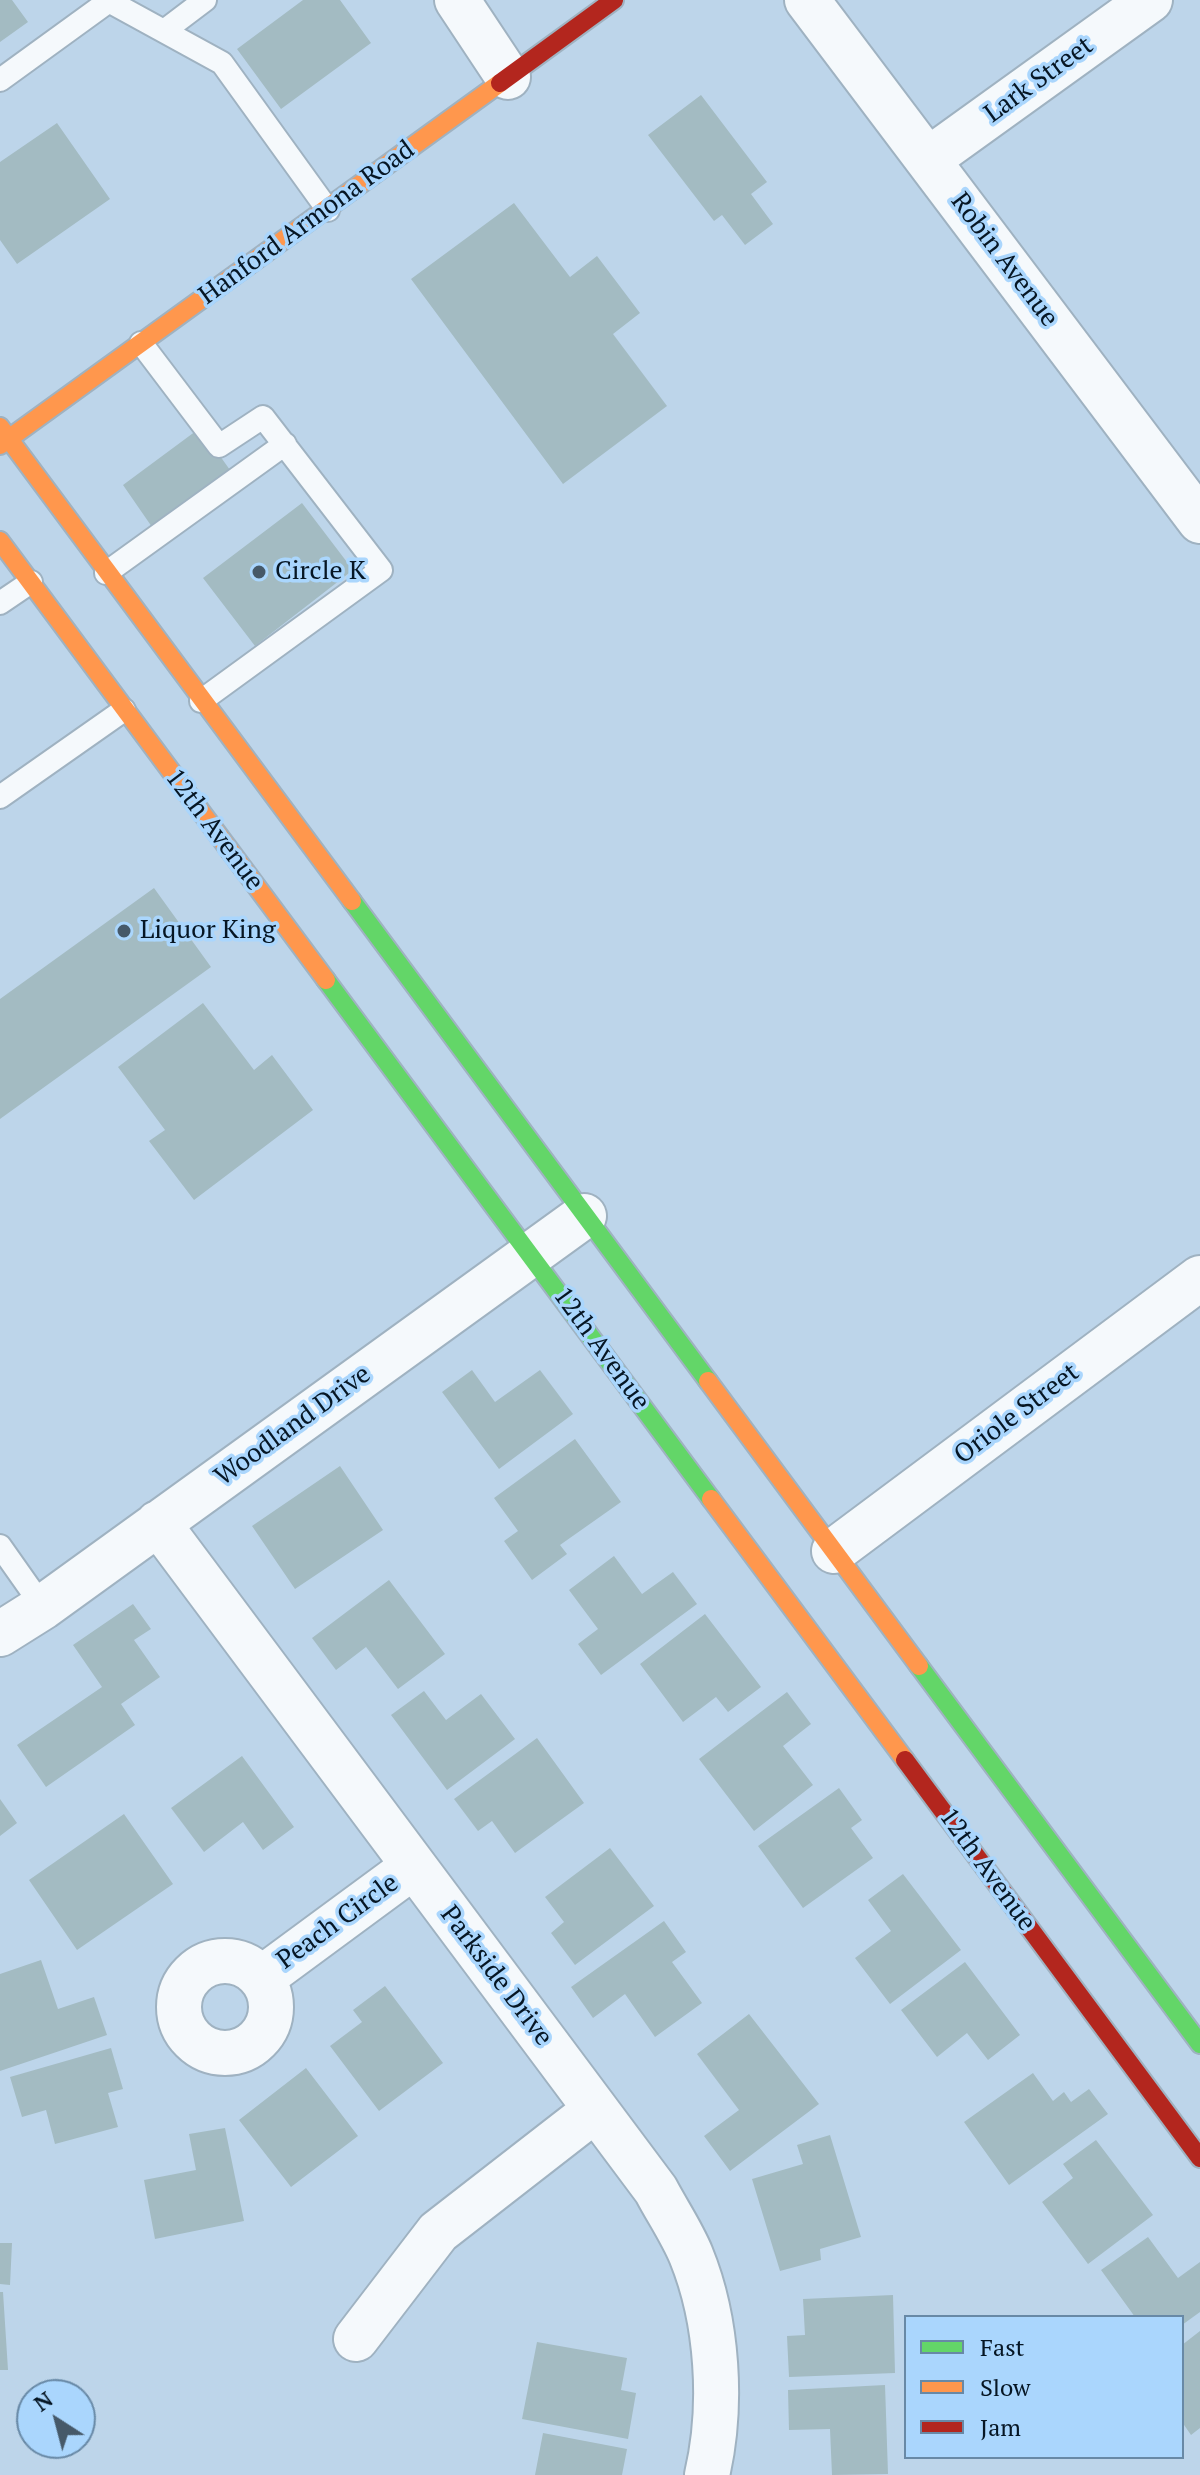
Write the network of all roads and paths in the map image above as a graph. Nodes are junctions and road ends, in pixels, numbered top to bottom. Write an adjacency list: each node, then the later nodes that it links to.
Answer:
1 (205, 0): 7 (lane)
2 (457, 0): 8 (street)
3 (614, 0): 8 (street, Hanford Armona Road)
4 (807, 0): 10 (street, Robin Avenue)
5 (1150, 0): 10 (street, Lark Street)
6 (108, 1): 7 (lane); 9 (lane)
7 (164, 31): 11 (lane)
8 (508, 77): 11 (street, Hanford Armona Road)
9 (0, 80)
10 (929, 159): 15 (street, Robin Avenue)
11 (328, 210): 12 (street, Hanford Armona Road)
12 (141, 343): 13 (street, Hanford Armona Road); 14 (lane)
13 (3, 437): 17 (street)
14 (285, 444): 17 (lane); 20 (lane)
15 (1200, 521)
16 (0, 541): 18 (street, 12th Avenue)
17 (106, 573): 20 (street)
18 (31, 582): 19 (lane); 21 (street, 12th Avenue)
19 (0, 603)
20 (201, 701): 23 (street)
21 (124, 710): 22 (lane); 24 (street, 12th Avenue)
22 (0, 797)
23 (584, 1216): 24 (street, Woodland Drive); 28 (street)
24 (531, 1254): 26 (street, Woodland Drive); 35 (street, 12th Avenue)
25 (1200, 1278): 28 (street, Oriole Street)
26 (158, 1523): 29 (street, Woodland Drive); 31 (street, Parkside Drive)
27 (0, 1546): 29 (lane)
28 (834, 1551): 33 (street)
29 (43, 1607): 30 (street, Woodland Drive)
30 (0, 1634)
31 (414, 1866): 32 (street, Peach Circle); 34 (street, Parkside Drive)
32 (262, 1978)
33 (1200, 2044)
34 (595, 2110): 36 (street); 37 (street, Parkside Drive)
35 (1200, 2158)
36 (356, 2339)
37 (707, 2475)

